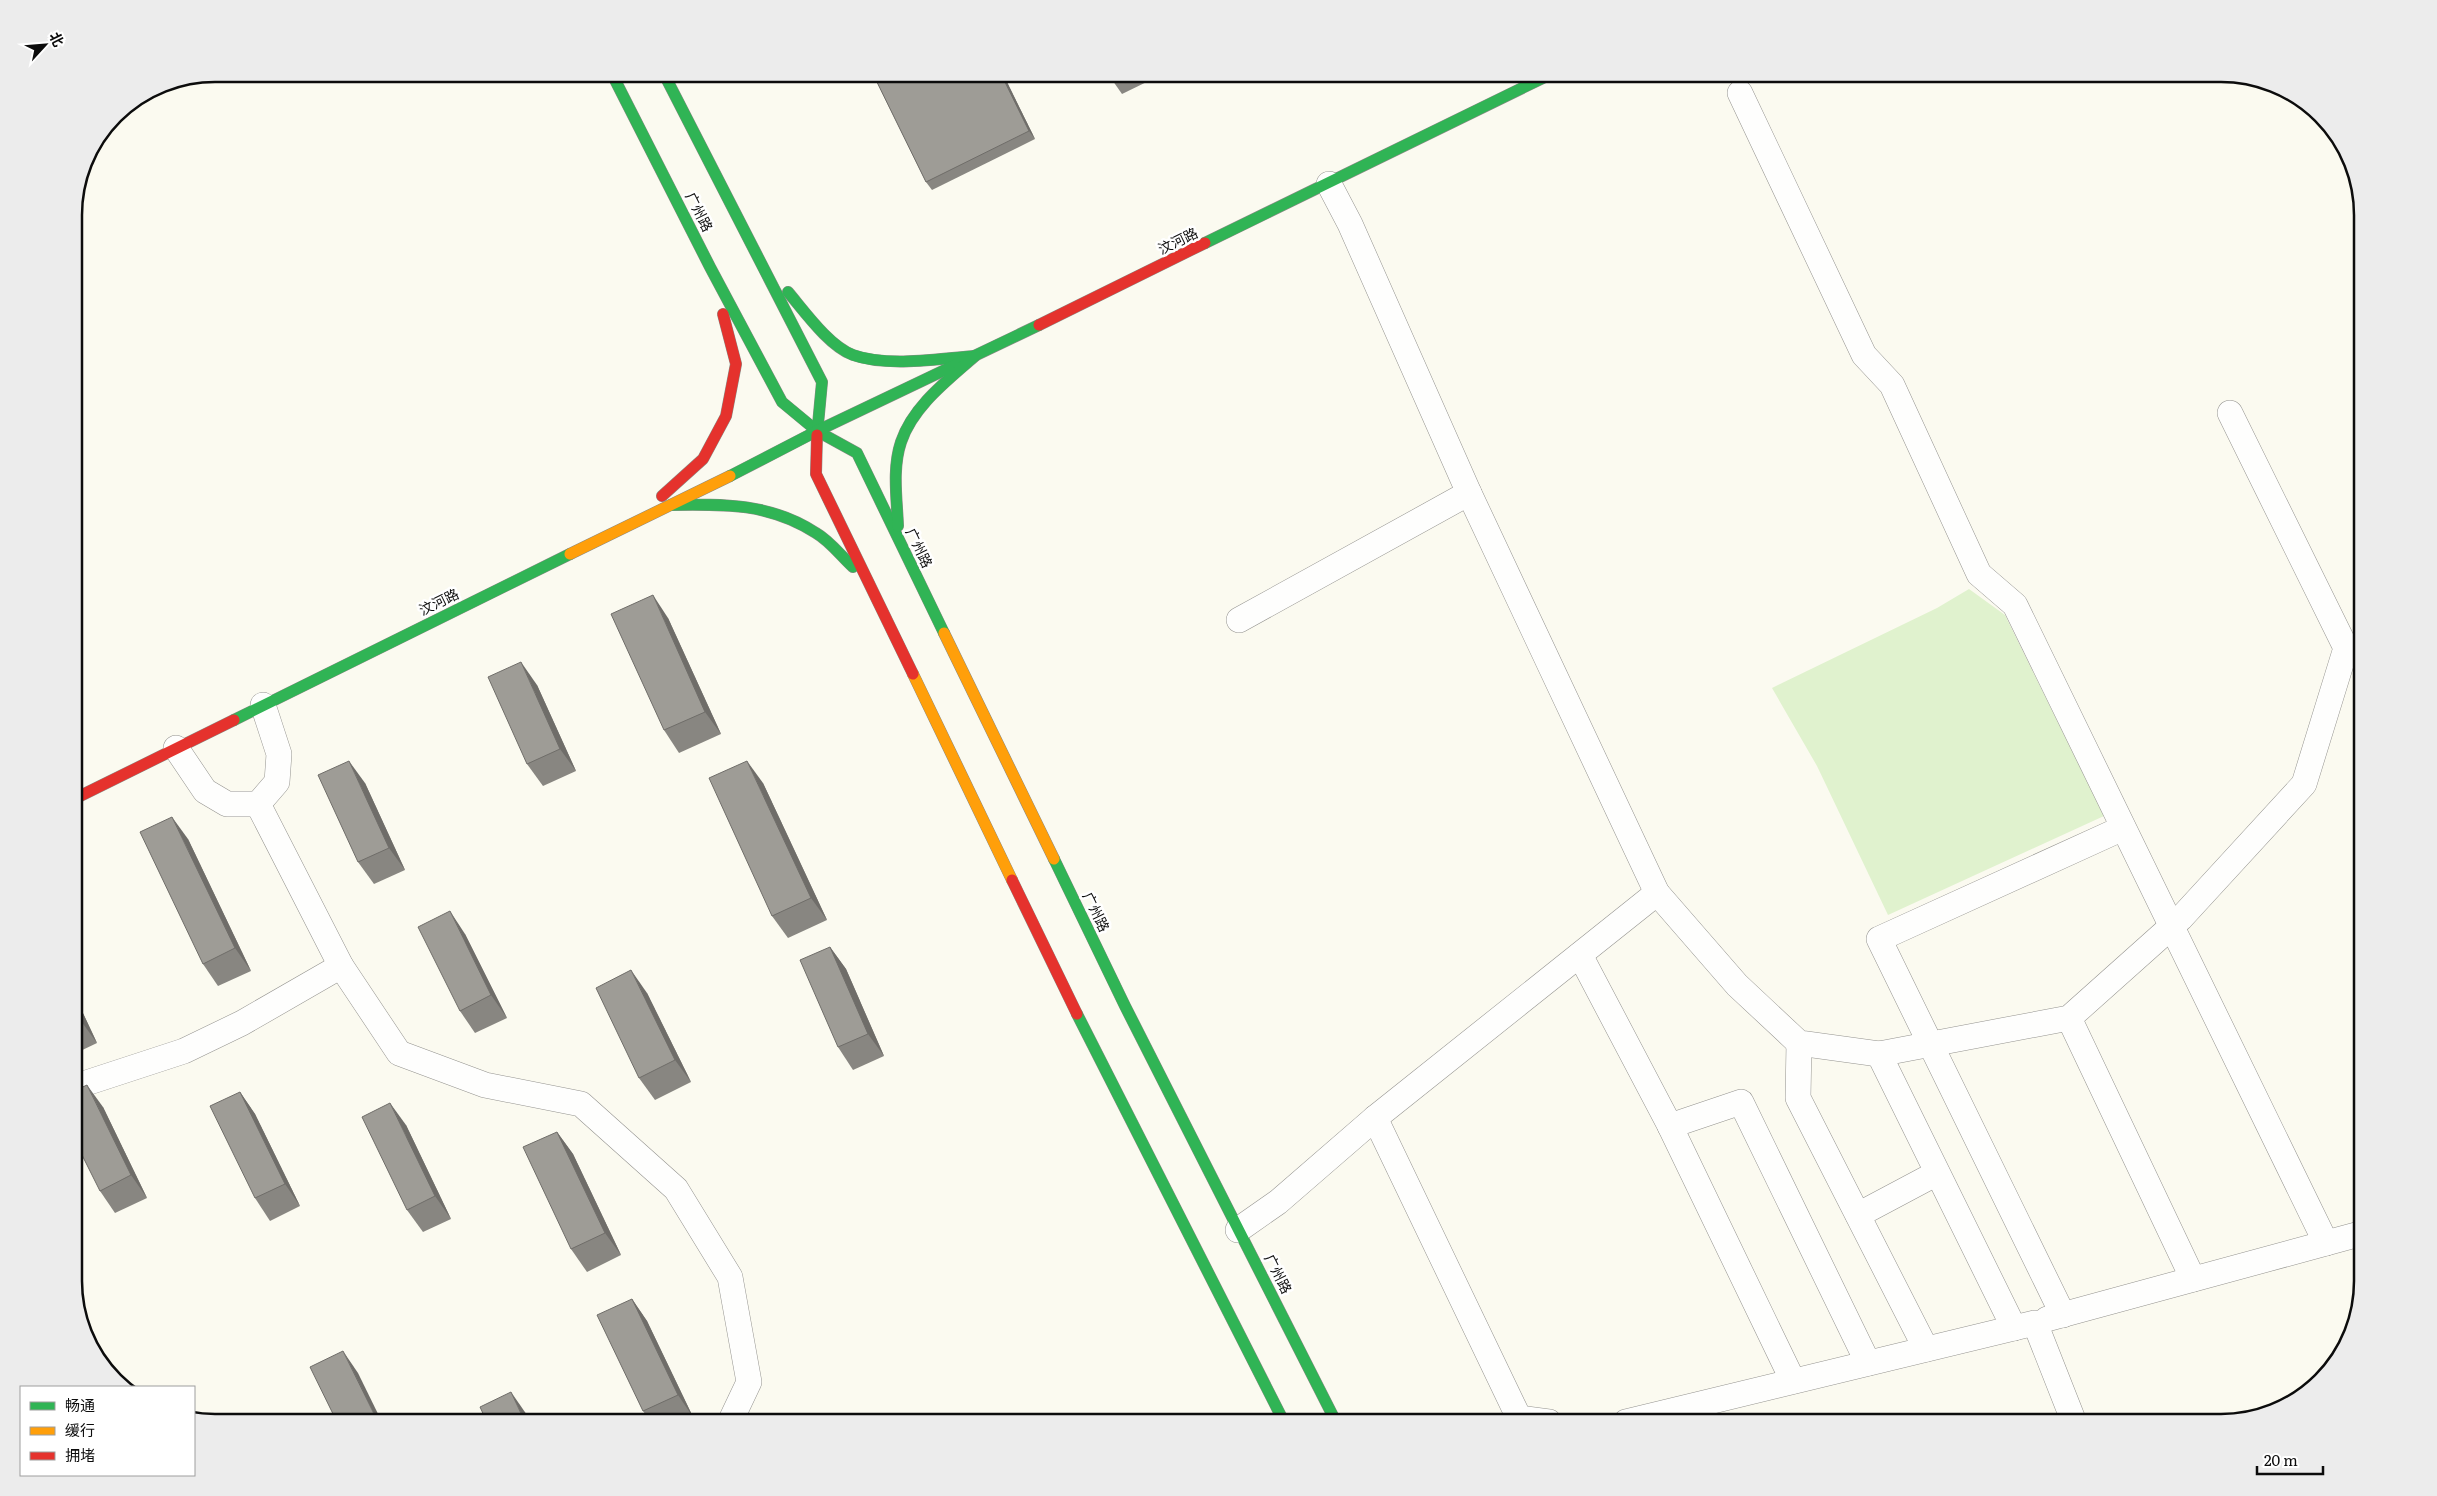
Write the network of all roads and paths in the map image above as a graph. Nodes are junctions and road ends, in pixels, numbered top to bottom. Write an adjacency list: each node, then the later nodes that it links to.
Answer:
1 (617, 83): 7 (main road, 广州路)
2 (669, 83): 6 (main road)
3 (1533, 83): 5 (main road, 汶河路)
4 (1740, 93): 26 (street)
5 (1329, 184): 8 (main road, 汶河路); 13 (street)
6 (756, 253): 8 (main road); 10 (main road)
7 (710, 267): 10 (main road, 广州路); 12 (main road)
8 (975, 356): 10 (main road, 汶河路); 16 (main road)
9 (2230, 413): 28 (street)
10 (817, 431): 11 (main road, 汶河路); 14 (main road, 汶河路); 16 (main road, 广州路); 19 (main road)
11 (754, 449)
12 (704, 475)
13 (1469, 493): 21 (street); 27 (street)
14 (671, 505): 19 (main road); 22 (main road, 汶河路)
15 (608, 522): 17 (main road)
16 (899, 540): 40 (main road, 广州路)
17 (528, 562)
18 (510, 570): 20 (main road)
19 (866, 578): 50 (main road)
20 (492, 579)
21 (1239, 620)
22 (263, 705): 23 (main road, 汶河路); 25 (street)
23 (176, 748): 24 (main road, 汶河路); 25 (street)
24 (83, 794)
25 (258, 804): 30 (street)
26 (2123, 828): 28 (street); 33 (street)
27 (1657, 893): 29 (street); 32 (street)
28 (2171, 927): 31 (street); 42 (street)
29 (1580, 955): 36 (street); 37 (street)
30 (341, 966): 35 (street); 49 (street)
31 (2069, 1018): 33 (street); 43 (street)
32 (1799, 1043): 34 (street); 39 (street)
33 (1931, 1044): 34 (street); 44 (street)
34 (1879, 1054): 38 (street)
35 (83, 1084)
36 (1376, 1118): 40 (street); 52 (street)
37 (1670, 1126): 47 (street); 48 (street)
38 (1937, 1173): 39 (street); 45 (street)
39 (1858, 1216): 46 (street)
40 (1238, 1230): 51 (main road, 广州路)
41 (2354, 1236): 42 (street)
42 (2326, 1244): 43 (street)
43 (2193, 1279): 44 (street)
44 (2063, 1315): 45 (street)
45 (2024, 1325): 46 (street); 54 (street)
46 (1926, 1349): 47 (street)
47 (1868, 1363): 48 (street)
48 (1793, 1381): 53 (street)
49 (734, 1414)
50 (1280, 1414)
51 (1332, 1414)
52 (1517, 1414)
53 (1659, 1414)
54 (2070, 1414)

